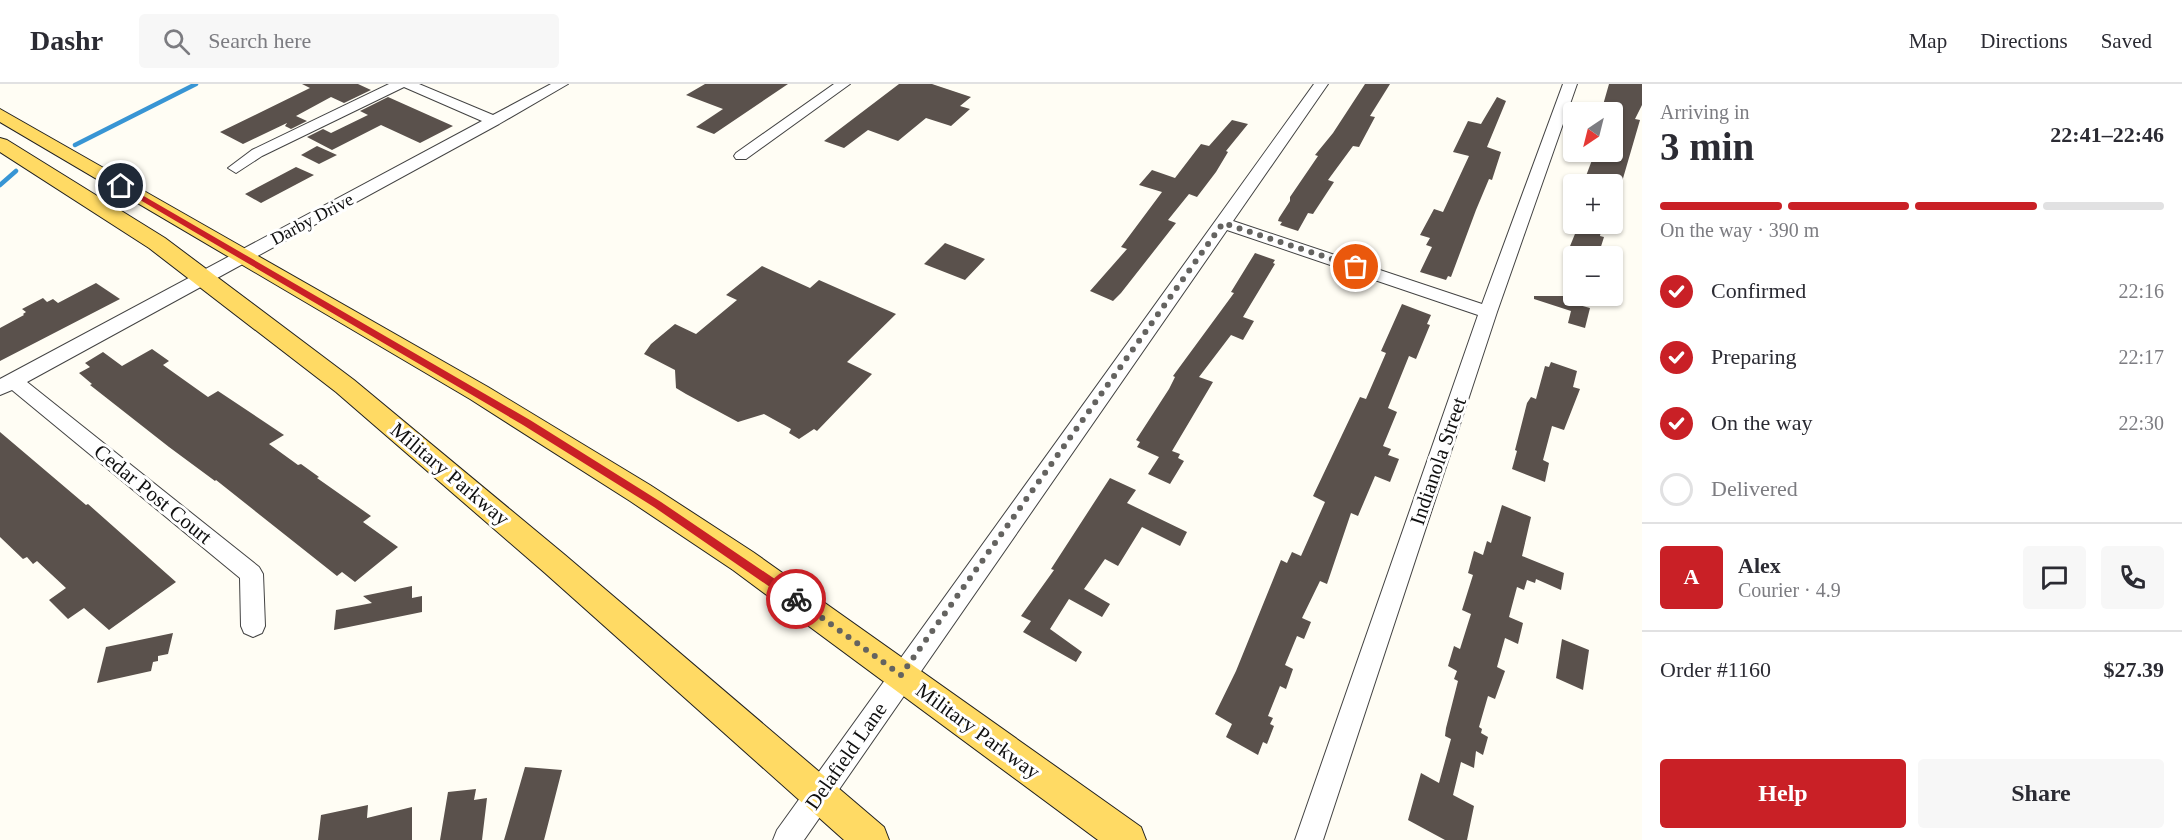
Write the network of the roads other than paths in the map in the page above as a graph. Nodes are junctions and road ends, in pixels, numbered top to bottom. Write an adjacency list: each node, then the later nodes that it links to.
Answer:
1 (400, 84): 11 (street)
2 (407, 84): 8 (street)
3 (561, 84): 8 (street, Darby Drive)
4 (843, 84): 10 (street)
5 (1321, 84): 12 (street, Delafield Lane)
6 (1570, 84): 15 (street, Indianola Street)
7 (0, 114): 13 (main road, Military Parkway)
8 (494, 121): 13 (street, Darby Drive)
9 (0, 144): 14 (main road, Military Parkway)
10 (741, 156)
11 (236, 168)
12 (1223, 223): 15 (street); 18 (street, Delafield Lane)
13 (242, 257): 14 (street, Darby Drive); 18 (main road, Military Parkway)
14 (205, 278): 16 (street, Darby Drive); 19 (main road, Military Parkway)
15 (1488, 312): 23 (street, Indianola Street)
16 (7, 385): 17 (street, Cedar Post Court)
17 (253, 626)
18 (901, 675): 19 (street, Delafield Lane); 22 (main road, Military Parkway)
19 (818, 795): 20 (street, Delafield Lane); 21 (main road, Military Parkway)
20 (787, 840)
21 (871, 840)
22 (1128, 840)
23 (1309, 840)

